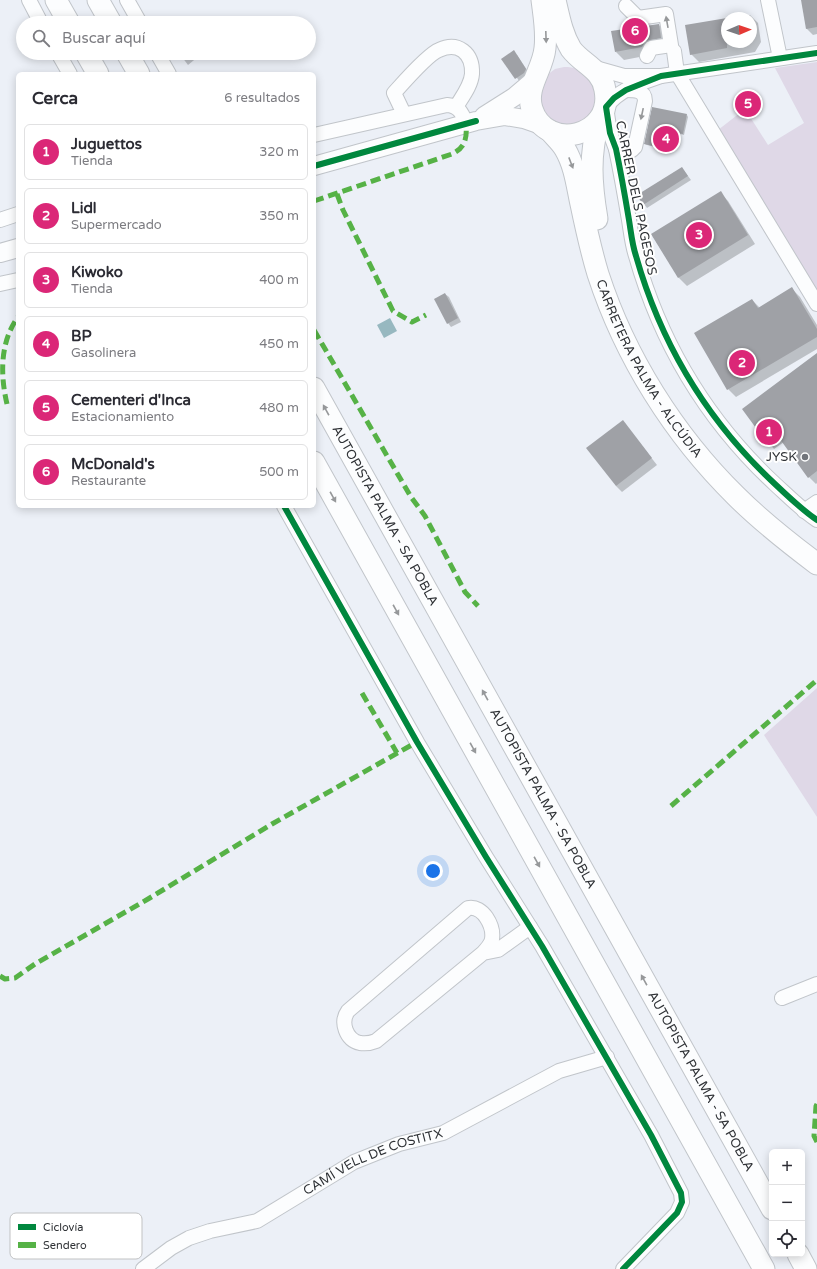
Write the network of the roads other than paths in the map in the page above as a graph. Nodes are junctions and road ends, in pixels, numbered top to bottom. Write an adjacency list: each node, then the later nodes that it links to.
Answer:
1 (29, 0): 9 (street)
2 (56, 0): 10 (highway)
3 (98, 0): 11 (highway)
4 (127, 0): 12 (street)
5 (542, 0): 28 (highway, one-way to 28)
6 (768, 0): 16 (street)
7 (626, 6): 15 (street, one-way to 7)
8 (558, 7): 21 (highway)
9 (38, 16)
10 (65, 16)
11 (107, 16)
12 (136, 16)
13 (674, 51): 26 (street)
14 (817, 53): 16 (street)
15 (647, 56)
16 (780, 58): 26 (street)
17 (62, 60): 22 (street)
18 (90, 60): 23 (highway)
19 (131, 60): 24 (highway)
20 (161, 60): 25 (street)
21 (588, 65): 27 (street); 28 (highway); 32 (highway)
22 (69, 72)
23 (97, 72)
24 (138, 72)
25 (168, 72)
26 (677, 73): 27 (street); 44 (street)
27 (661, 76): 29 (street)
28 (536, 77): 33 (main road); 34 (highway)
29 (626, 90): 32 (street); 36 (street, one-way to 36)
30 (456, 108): 31 (street); 31 (street); 33 (street)
31 (404, 114): 35 (street)
32 (603, 114): 34 (highway); 36 (street, CARRER DELS PAGESOS); 51 (highway, CARRETERA PALMA - ALCÚDIA)
33 (471, 122): 34 (main road); 37 (main road)
34 (547, 129): 52 (highway, CARRETERA PALMA - ALCÚDIA, one-way to 52)
35 (316, 135)
36 (616, 149): 49 (street, CARRER DELS PAGESOS)
37 (316, 165)
38 (16, 215): 39 (street)
39 (0, 220)
40 (16, 249): 41 (main road)
41 (0, 253)
42 (16, 280): 43 (street)
43 (0, 284)
44 (817, 304)
45 (316, 392): 58 (highway, AUTOPISTA PALMA - SA POBLA, one-way to 45)
46 (316, 466): 62 (highway, one-way to 62)
47 (817, 502): 49 (street)
48 (285, 508): 53 (street)
49 (804, 511): 50 (street, CARRER DELS PAGESOS)
50 (817, 520)
51 (817, 548)
52 (817, 564)
53 (530, 927): 54 (street); 57 (street)
54 (483, 952): 54 (street)
55 (817, 984): 56 (street)
56 (782, 998)
57 (607, 1057): 60 (street, CAMÍ VELL DE COSTITX); 61 (street)
58 (769, 1204)
59 (800, 1257): 63 (highway)
60 (143, 1269)
61 (624, 1269)
62 (764, 1269)
63 (806, 1269)

